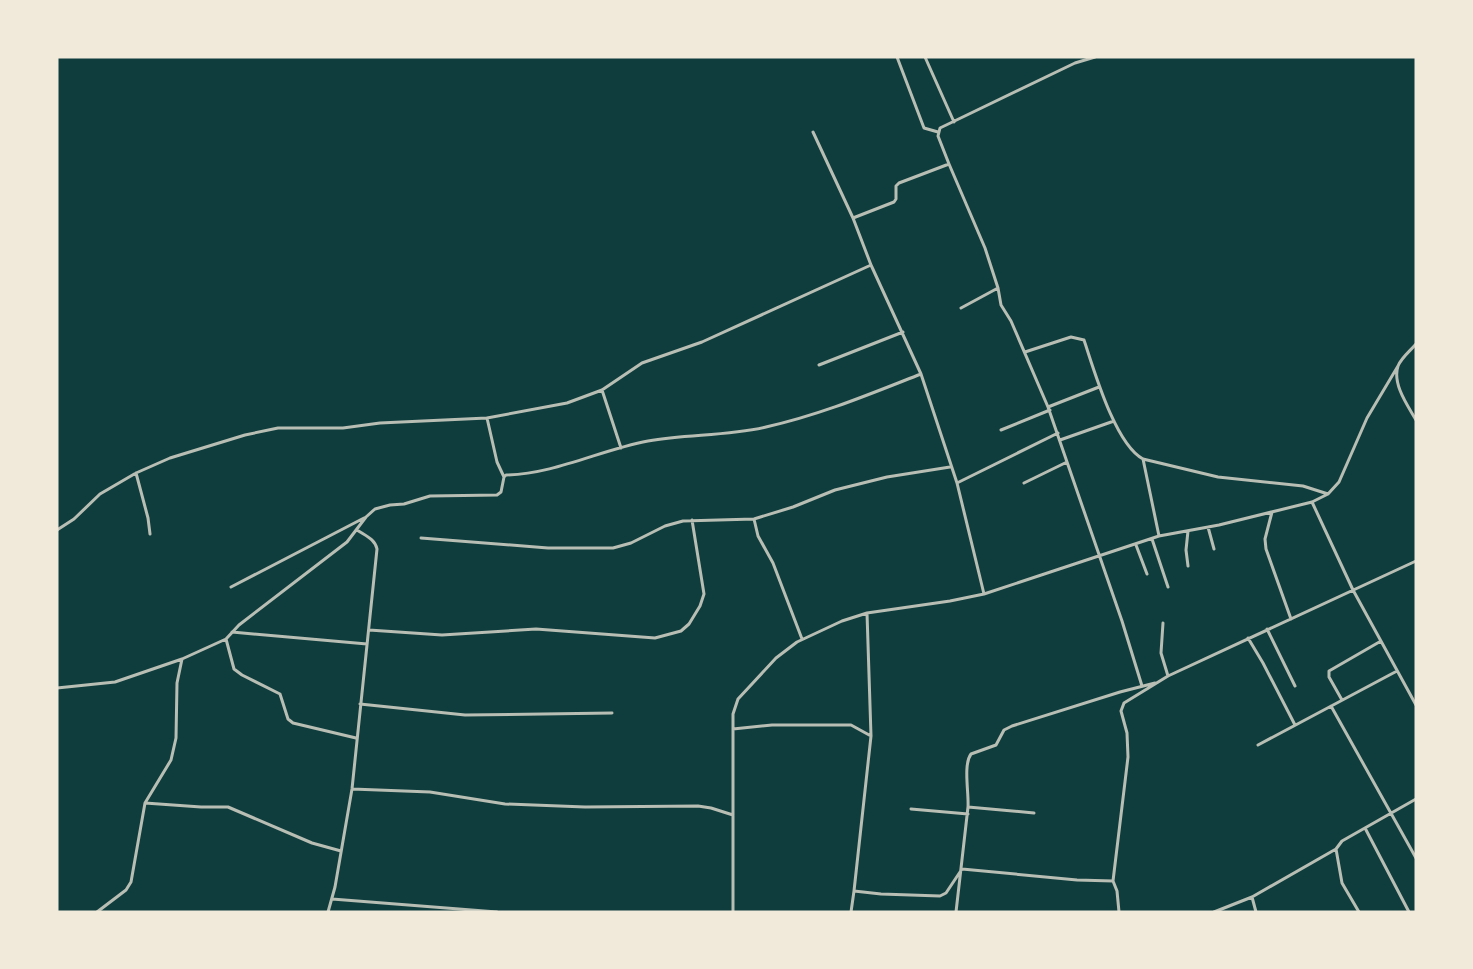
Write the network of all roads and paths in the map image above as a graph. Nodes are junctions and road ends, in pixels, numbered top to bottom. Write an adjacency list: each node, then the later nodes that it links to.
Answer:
1 (897, 57): 6 (street)
2 (925, 57): 4 (street)
3 (1095, 57): 4 (street)
4 (954, 122): 6 (street)
5 (813, 132): 8 (street)
6 (938, 132): 7 (street)
7 (949, 164): 8 (street); 10 (street)
8 (853, 218): 9 (street)
9 (871, 265): 12 (street); 19 (street)
10 (998, 288): 11 (street); 14 (street)
11 (960, 308)
12 (903, 332): 15 (street); 17 (street)
13 (1416, 344): 16 (street)
14 (1025, 352): 18 (street); 20 (street)
15 (819, 365)
16 (1398, 366): 22 (street); 35 (street)
17 (921, 374): 27 (street); 30 (street)
18 (1099, 387): 20 (street); 23 (street)
19 (602, 390): 21 (street); 27 (street)
20 (1049, 409): 24 (street); 25 (street)
21 (488, 418): 31 (street); 32 (street)
22 (1416, 420)
23 (1114, 421): 26 (street); 28 (street)
24 (1001, 430)
25 (1058, 433): 26 (street); 33 (street)
26 (1060, 440): 29 (street)
27 (621, 448): 32 (street)
28 (1143, 459): 35 (street); 46 (street)
29 (1067, 462): 34 (street); 51 (street)
30 (950, 467): 33 (street); 39 (street)
31 (136, 473): 43 (street); 45 (street)
32 (504, 477): 38 (street)
33 (957, 483): 58 (street)
34 (1024, 483)
35 (1328, 494): 36 (street)
36 (1312, 502): 37 (street); 57 (street)
37 (1272, 512): 41 (street); 60 (street)
38 (366, 517): 42 (street); 56 (street)
39 (754, 519): 40 (street); 67 (street)
40 (692, 520): 47 (street); 62 (street)
41 (1208, 527): 44 (street); 50 (street)
42 (357, 530): 62 (street); 64 (street)
43 (57, 531)
44 (1188, 531): 46 (street); 53 (street)
45 (150, 534)
46 (1159, 536): 48 (street)
47 (421, 538)
48 (1152, 539): 49 (street); 55 (street)
49 (1136, 544): 51 (street); 54 (street)
50 (1214, 549)
51 (1100, 556): 58 (street); 74 (street)
52 (1416, 561): 57 (street)
53 (1188, 566)
54 (1147, 574)
55 (1168, 586)
56 (231, 587)
57 (1353, 590): 60 (street); 68 (street)
58 (984, 594): 59 (street)
59 (867, 613): 67 (street); 84 (street)
60 (1291, 619): 63 (street)
61 (1163, 623): 72 (street)
62 (369, 630): 69 (street)
63 (1268, 630): 65 (street); 75 (street)
64 (232, 632): 66 (street); 69 (street)
65 (1248, 638): 72 (street); 82 (street)
66 (226, 639): 70 (street); 85 (street)
67 (802, 639): 83 (street)
68 (1381, 641): 71 (street); 77 (street)
69 (368, 644): 78 (street)
70 (182, 659): 76 (street); 89 (street)
71 (1397, 671): 77 (street); 79 (street)
72 (1168, 676): 73 (street)
73 (1157, 682): 74 (street); 101 (street)
74 (1142, 686): 90 (street)
75 (1295, 686)
76 (57, 688)
77 (1342, 700): 80 (street)
78 (360, 704): 81 (street); 85 (street)
79 (1416, 705)
80 (1331, 706): 82 (street); 93 (street)
81 (612, 713)
82 (1295, 726): 86 (street)
83 (733, 729): 84 (street); 95 (street)
84 (871, 736): 102 (street)
85 (356, 738): 87 (street)
86 (1258, 745)
87 (352, 789): 95 (street); 98 (street)
88 (1416, 799): 93 (street)
89 (145, 803): 98 (street); 105 (street)
90 (968, 807): 92 (street); 94 (street)
91 (911, 809): 94 (street)
92 (1034, 813)
93 (1392, 813): 96 (street); 99 (street)
94 (968, 814): 100 (street)
95 (733, 815): 108 (street)
96 (1365, 828): 97 (street); 115 (street)
97 (1336, 849): 103 (street); 114 (street)
98 (342, 851): 104 (street)
99 (1416, 858)
100 (962, 869): 101 (street); 102 (street); 110 (street)
101 (1113, 881): 111 (street)
102 (854, 891): 109 (street)
103 (1252, 897): 112 (street); 113 (street)
104 (332, 899): 106 (street); 107 (street)
105 (97, 912)
106 (328, 912)
107 (497, 912)
108 (733, 912)
109 (851, 912)
110 (956, 912)
111 (1119, 912)
112 (1214, 912)
113 (1256, 912)
114 (1359, 912)
115 (1409, 912)

